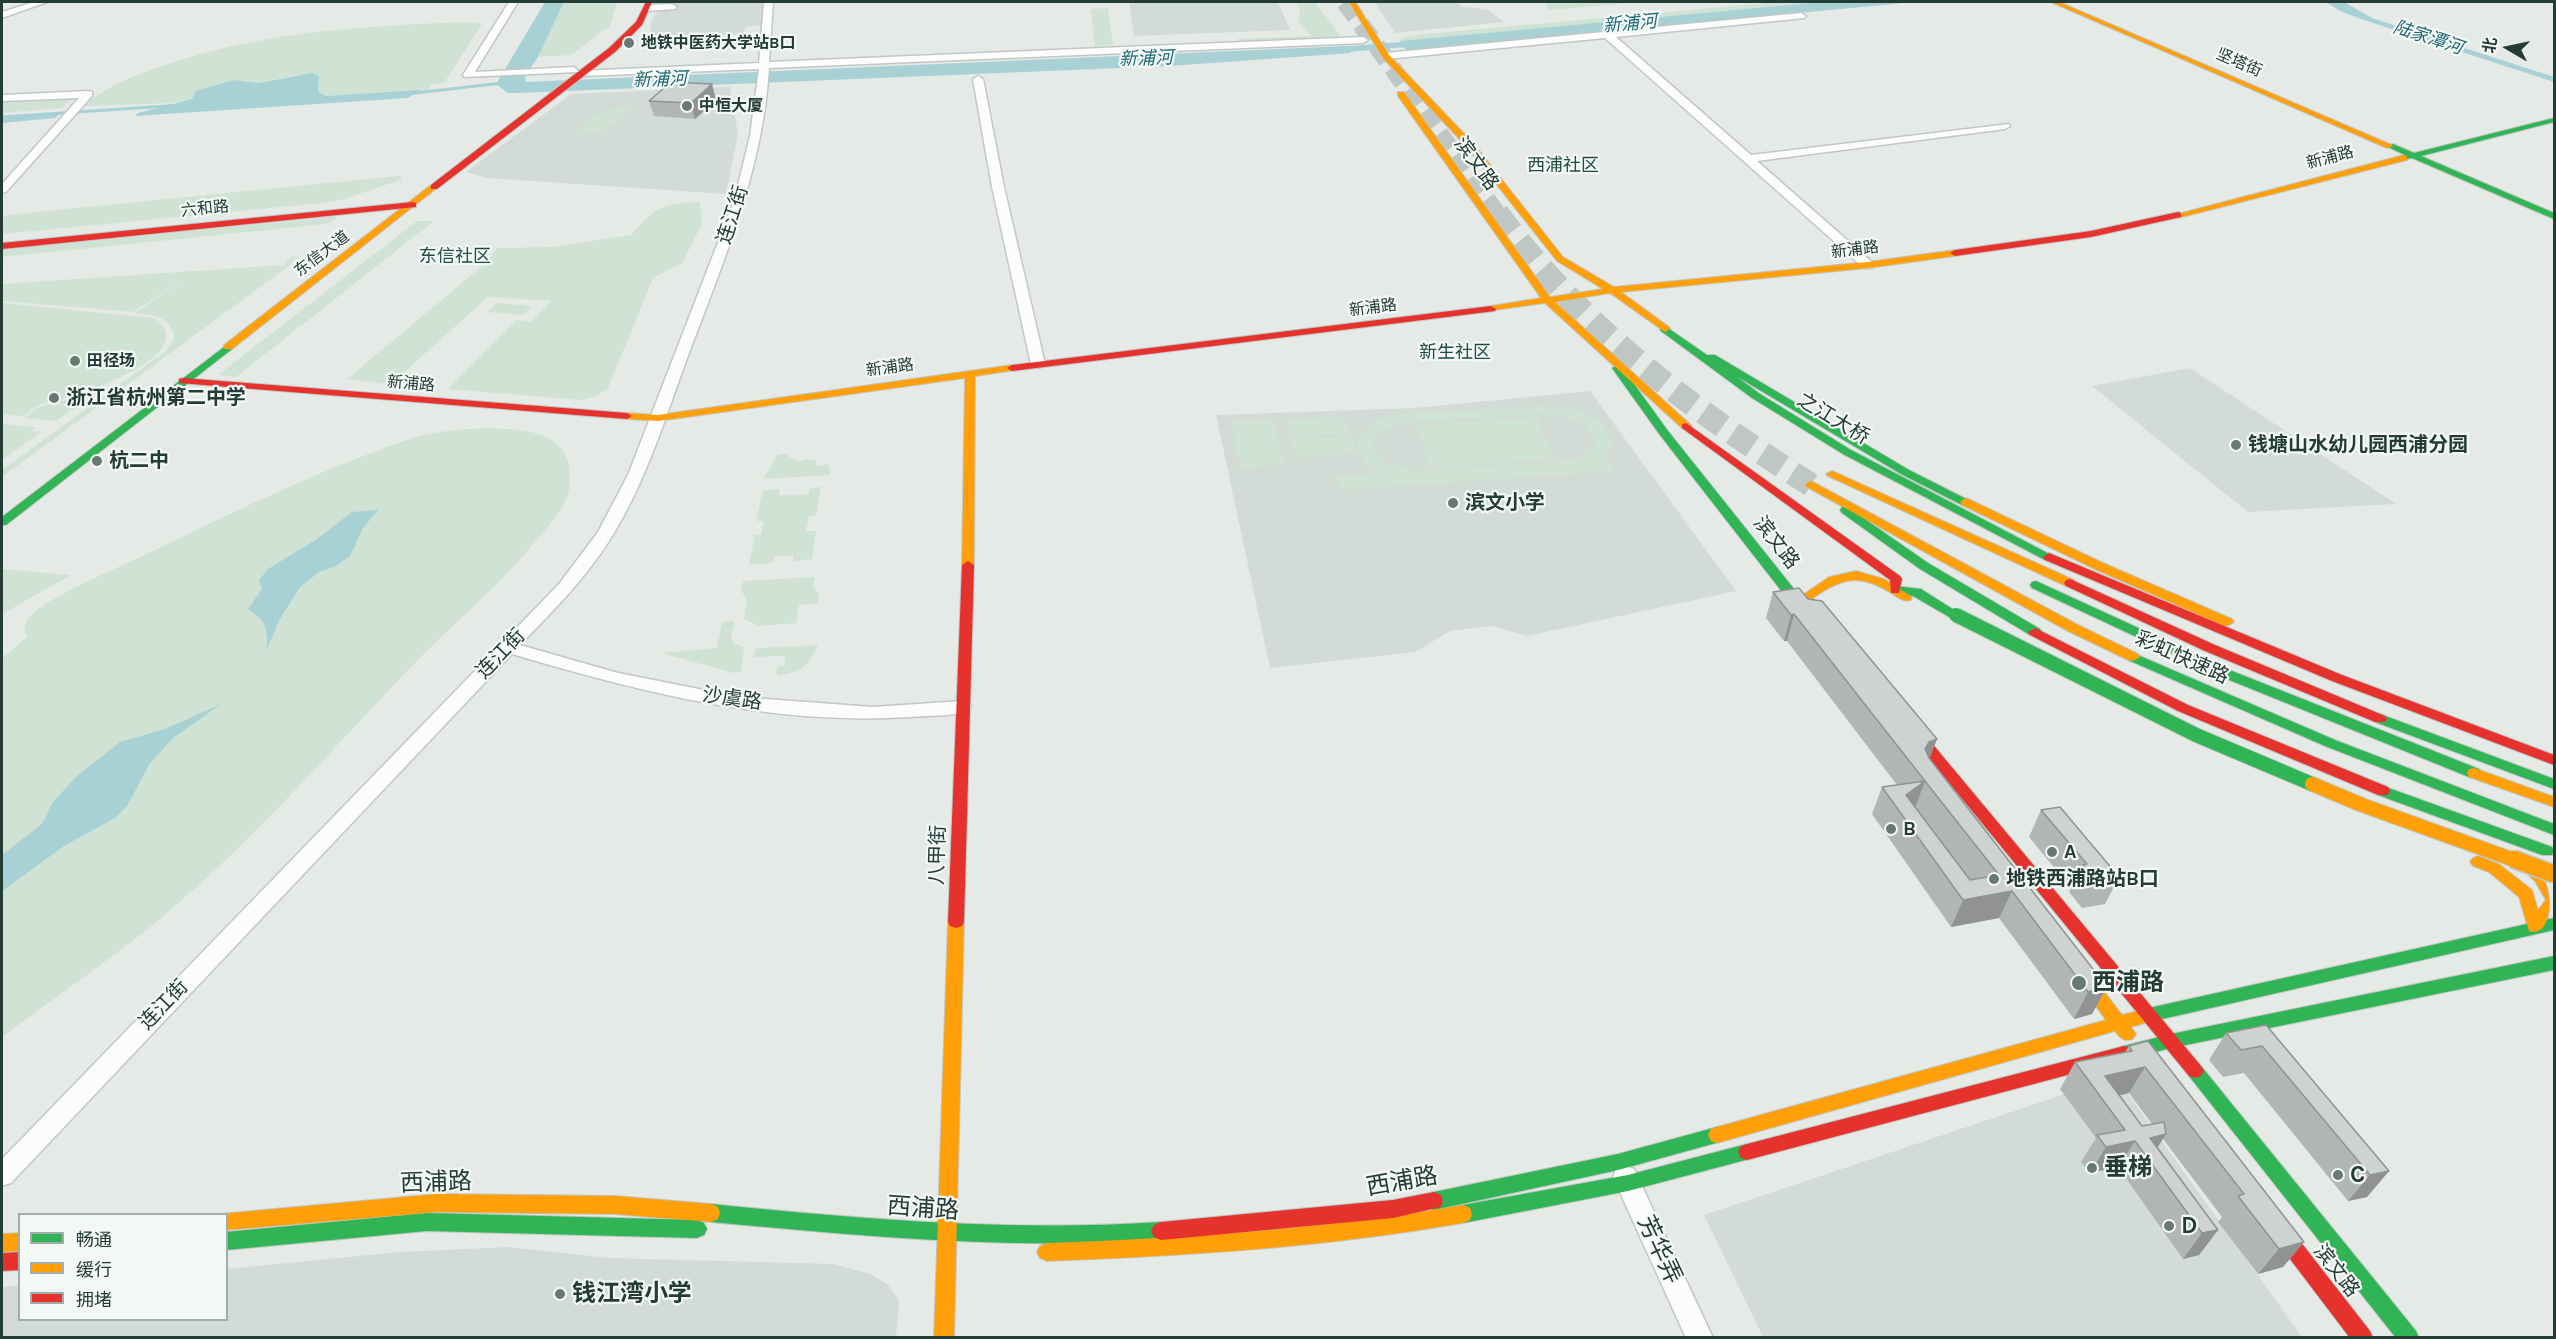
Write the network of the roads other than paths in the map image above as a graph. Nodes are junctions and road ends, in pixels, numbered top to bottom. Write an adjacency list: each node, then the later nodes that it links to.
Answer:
1 (42, 2): 9 (street)
2 (513, 2): 14 (street)
3 (768, 2): 15 (street, 连江街)
4 (1336, 2): 12 (main road, 滨文路)
5 (1352, 2): 12 (main road, 滨文路)
6 (2054, 2): 21 (main road, 坚塔街)
7 (645, 4): 8 (street); 16 (main road, 东信大道)
8 (672, 7)
9 (2, 15)
10 (1801, 16): 11 (street)
11 (1608, 35): 13 (street); 22 (street)
12 (1365, 37): 13 (main road, 滨文路); 15 (street)
13 (1380, 56): 32 (main road, 滨文路); 33 (main road, 滨文路)
14 (532, 68): 16 (street); 16 (street)
15 (763, 72): 16 (street); 39 (street, 连江街)
16 (573, 76): 24 (main road, 东信大道); 24 (main road, 东信大道)
17 (978, 79): 36 (street)
18 (2, 98): 23 (street)
19 (2554, 120): 21 (main road, 新浦路)
20 (2005, 126): 22 (street)
21 (2412, 154): 25 (main road, 坚塔街); 26 (main road, 坚塔街); 31 (main road, 新浦路)
22 (1748, 159): 31 (street)
23 (2, 190)
24 (406, 205): 27 (main road, 东信大道); 28 (main road, 东信大道); 30 (main road, 六和路)
25 (2554, 208)
26 (2554, 216)
27 (390, 222): 28 (main road); 38 (main road, 东信大道)
28 (376, 224): 29 (main road); 42 (main road, 东信大道)
29 (356, 226)
30 (2, 246)
31 (1868, 265): 32 (main road, 新浦路)
32 (1612, 290): 33 (main road, 新浦路); 34 (main road, 之江大桥)
33 (1549, 302): 35 (main road, 滨文路); 36 (main road, 新浦路)
34 (1662, 327): 48 (main road); 49 (main road, 之江大桥)
35 (1591, 341): 44 (main road); 44 (main road, 滨文路)
36 (1038, 364): 37 (main road, 新浦路)
37 (969, 374): 39 (main road, 新浦路); 46 (main road, 八甲街)
38 (183, 381): 39 (main road, 新浦路); 43 (main road, 东信大道)
39 (658, 418): 45 (street, 连江街)
40 (1811, 485): 41 (main road, 彩虹快速路)
41 (1827, 495): 52 (main road); 53 (main road, 彩虹快速路)
42 (2, 507)
43 (2, 522)
44 (1895, 590): 55 (main road, bridge); 57 (main road)
45 (507, 647): 46 (street, 沙虞路); 65 (street, 连江街)
46 (962, 707): 69 (main road, 八甲街)
47 (1899, 713): 60 (main road)
48 (2554, 750)
49 (2554, 760)
50 (2554, 784): 51 (main road, 彩虹快速路)
51 (2554, 802)
52 (2483, 829): 54 (main road); 57 (main road)
53 (2554, 830)
54 (2554, 853)
55 (2554, 874)
56 (2554, 924): 57 (main road, 西浦路)
57 (2535, 927): 60 (main road, 西浦路)
58 (2069, 958): 61 (main road)
59 (2554, 963): 62 (main road, 西浦路)
60 (2149, 1014): 61 (main road, 西浦路); 62 (main road)
61 (2118, 1022): 63 (main road); 64 (main road, 西浦路)
62 (2171, 1041): 63 (main road, 西浦路); 79 (main road)
63 (2143, 1054): 64 (main road, 西浦路)
64 (1623, 1172): 69 (main road, 西浦路); 73 (main road, 西浦路); 77 (street, 芳华弄)
65 (2, 1175)
66 (2270, 1217): 78 (main road, 滨文路)
67 (228, 1221): 69 (main road, 西浦路)
68 (711, 1231): 70 (main road, 西浦路)
69 (945, 1234): 76 (main road, 八甲街)
70 (228, 1241)
71 (18, 1242): 72 (main road)
72 (2, 1243)
73 (1028, 1252)
74 (18, 1261): 75 (main road)
75 (2, 1262)
76 (944, 1338)
77 (1700, 1338)
78 (2363, 1338)
79 (2409, 1338)

